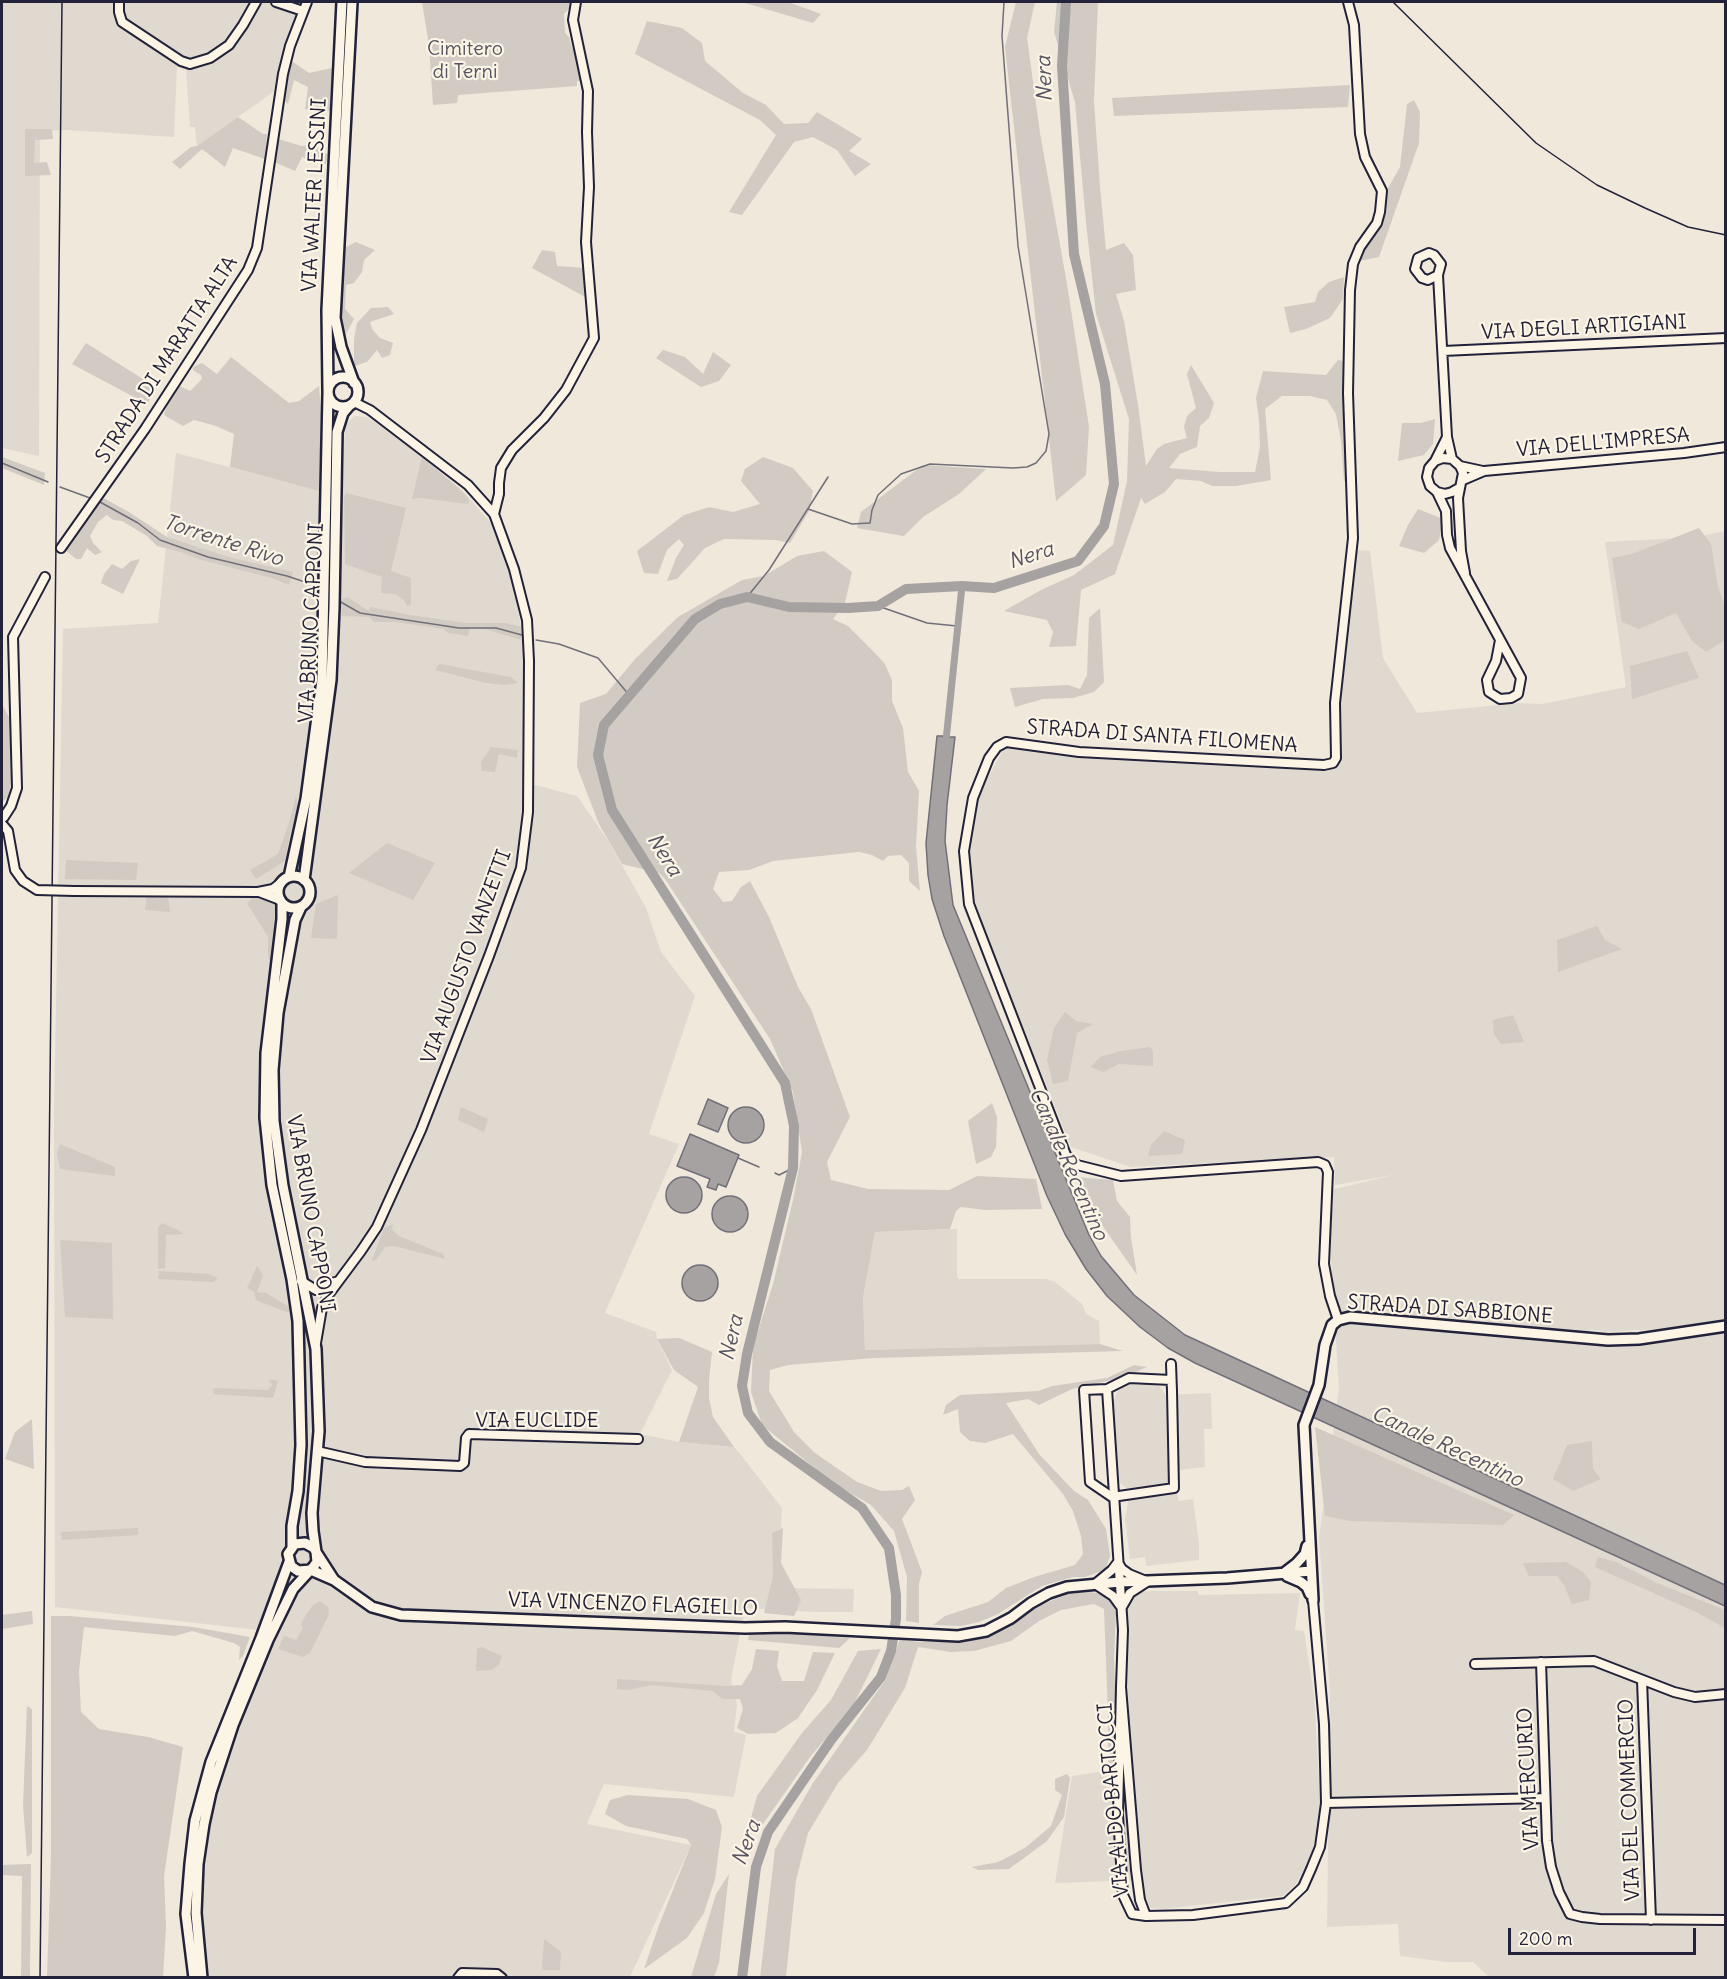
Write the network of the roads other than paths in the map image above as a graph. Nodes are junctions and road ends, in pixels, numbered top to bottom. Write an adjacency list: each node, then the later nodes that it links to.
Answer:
1 (119, 2): 2 (street)
2 (256, 2)
3 (276, 2): 9 (street)
4 (307, 2): 9 (street, STRADA DI MARATTA ALTA)
5 (342, 2): 14 (main road, VIA WALTER LESSINI)
6 (352, 2): 13 (main road, VIA WALTER LESSINI)
7 (576, 2): 24 (street)
8 (1348, 2): 39 (street, STRADA DI SANTA FILOMENA)
9 (303, 11): 27 (street, STRADA DI MARATTA ALTA)
10 (1438, 275): 12 (street)
11 (1725, 338): 12 (street, VIA DEGLI ARTIGIANI)
12 (1443, 351): 16 (street)
13 (354, 383): 14 (main road); 15 (main road)
14 (328, 392): 15 (main road); 32 (main road, VIA BRUNO CAPPONI)
15 (352, 404): 24 (street, VIA AUGUSTO VANZETTI); 33 (main road, VIA BRUNO CAPPONI)
16 (1447, 437): 18 (street); 19 (street)
17 (1725, 447): 21 (street, VIA DELL'IMPRESA)
18 (1452, 459): 19 (street); 20 (street)
19 (1435, 461): 23 (street)
20 (1460, 466): 21 (street, VIA DELL'IMPRESA); 22 (street)
21 (1484, 471): 22 (street, VIA DELL'IMPRESA)
22 (1461, 484): 23 (street); 25 (street)
23 (1437, 492): 26 (street)
24 (494, 514): 38 (street, VIA AUGUSTO VANZETTI)
25 (1460, 533): 26 (street); 28 (street)
26 (1447, 536): 28 (street)
27 (61, 548)
28 (1465, 574): 30 (street)
29 (45, 577): 31 (street)
30 (1500, 640): 30 (street)
31 (2, 822): 34 (street, bridge)
32 (286, 879): 33 (main road); 34 (street); 35 (main road, VIA BRUNO CAPPONI)
33 (304, 880): 36 (main road, VIA BRUNO CAPPONI)
34 (258, 891): 35 (street)
35 (281, 902): 36 (main road); 41 (main road, VIA BRUNO CAPPONI)
36 (301, 907): 37 (main road, VIA BRUNO CAPPONI)
37 (301, 1281): 38 (street); 42 (main road, VIA BRUNO CAPPONI)
38 (337, 1281): 42 (street, VIA AUGUSTO VANZETTI)
39 (1338, 1320): 40 (main road, STRADA DI SABBIONE); 49 (main road, STRADA DI SABBIONE)
40 (1725, 1326)
41 (299, 1347): 42 (main road); 50 (main road, VIA BRUNO CAPPONI)
42 (316, 1349): 47 (main road, VIA BRUNO CAPPONI)
43 (1170, 1364): 44 (street)
44 (1171, 1380): 45 (street); 48 (street)
45 (1107, 1389): 48 (street, VIA ALDO BARTOCCI); 48 (street)
46 (638, 1439): 47 (street, VIA EUCLIDE)
47 (317, 1451): 51 (main road, VIA BRUNO CAPPONI)
48 (1113, 1497): 53 (street, VIA ALDO BARTOCCI)
49 (1310, 1537): 55 (main road, STRADA DI SABBIONE); 56 (main road)
50 (292, 1547): 51 (main road); 52 (main road)
51 (316, 1552): 54 (main road); 57 (main road, VIA VINCENZO FLAGIELLO)
52 (289, 1562): 54 (main road); 73 (main road)
53 (1118, 1562): 58 (street); 59 (street, VIA ALDO BARTOCCI); 60 (street)
54 (310, 1570): 57 (main road, VIA VINCENZO FLAGIELLO); 74 (main road)
55 (1311, 1571): 56 (main road); 61 (main road, STRADA DI SABBIONE)
56 (1282, 1574): 58 (main road); 61 (main road)
57 (334, 1580): 60 (main road, VIA VINCENZO FLAGIELLO)
58 (1148, 1581): 59 (main road); 62 (street)
59 (1120, 1582): 60 (main road); 62 (street, VIA ALDO BARTOCCI)
60 (1095, 1584): 62 (street)
61 (1313, 1600): 69 (street, STRADA DI SABBIONE)
62 (1121, 1608): 66 (street, VIA ALDO BARTOCCI)
63 (1541, 1662): 64 (street, VIA DEL COMMERCIO); 65 (street, VIA DEL COMMERCIO); 68 (street, VIA MERCURIO)
64 (1475, 1664)
65 (1642, 1680): 67 (street, VIA DEL COMMERCIO); 71 (street, VIA DEL COMMERCIO)
66 (1121, 1687): 70 (street, VIA ALDO BARTOCCI); 70 (street, VIA ALDO BARTOCCI)
67 (1725, 1694)
68 (1545, 1798): 69 (street); 71 (street, VIA MERCURIO)
69 (1326, 1803): 70 (street, STRADA DI SABBIONE)
70 (1146, 1916)
71 (1651, 1920): 72 (street, VIA MERCURIO)
72 (1725, 1920)
73 (194, 1977)
74 (202, 1977)
75 (458, 1977): 76 (street)
76 (502, 1977)

